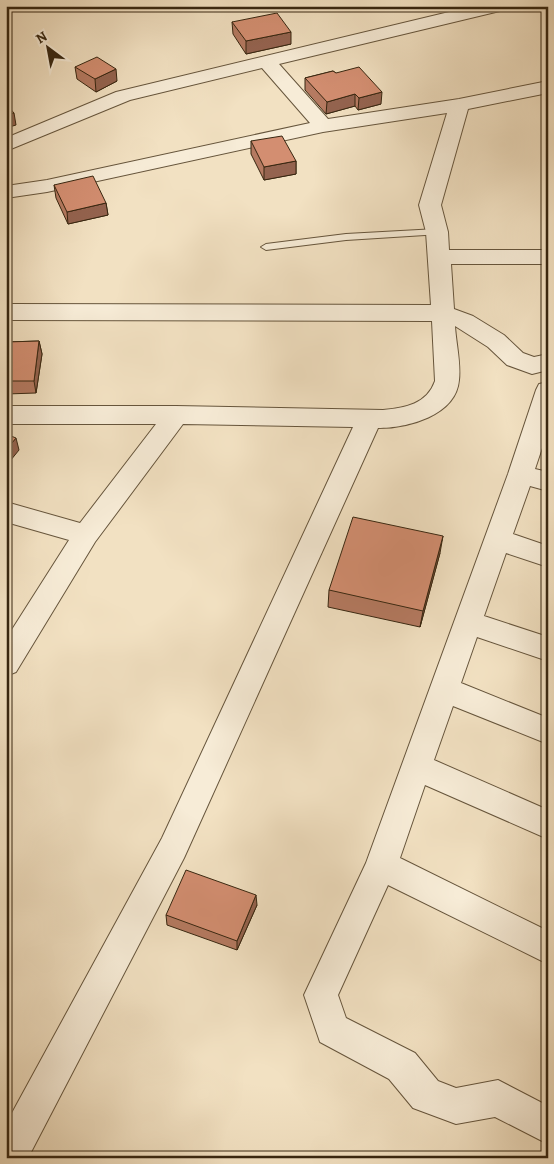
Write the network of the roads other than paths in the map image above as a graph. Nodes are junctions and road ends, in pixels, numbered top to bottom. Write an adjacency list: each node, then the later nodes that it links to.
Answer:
1 (498, 6): 2 (street)
2 (266, 61): 5 (street); 6 (street)
3 (548, 87): 4 (street)
4 (459, 105): 5 (street); 8 (street)
5 (323, 126): 7 (street)
6 (6, 145)
7 (6, 192)
8 (437, 232): 9 (lane); 10 (street)
9 (266, 247)
10 (439, 257): 11 (street); 13 (street)
11 (548, 257)
12 (6, 312): 13 (street)
13 (443, 313): 14 (street); 18 (street)
14 (548, 362)
15 (545, 406): 19 (street)
16 (176, 415): 17 (street); 18 (street); 21 (street)
17 (6, 416)
18 (370, 418): 34 (street)
19 (534, 478): 22 (street)
20 (6, 512): 21 (street)
21 (86, 535): 26 (street)
22 (498, 539): 23 (street); 24 (street)
23 (548, 557)
24 (468, 622): 25 (street); 27 (street)
25 (548, 649)
26 (6, 664)
27 (444, 689): 28 (street); 29 (street)
28 (548, 732)
29 (416, 766): 30 (street); 31 (street)
30 (548, 825)
31 (381, 865): 32 (street); 33 (street)
32 (548, 948)
33 (548, 1126)
34 (8, 1158)

